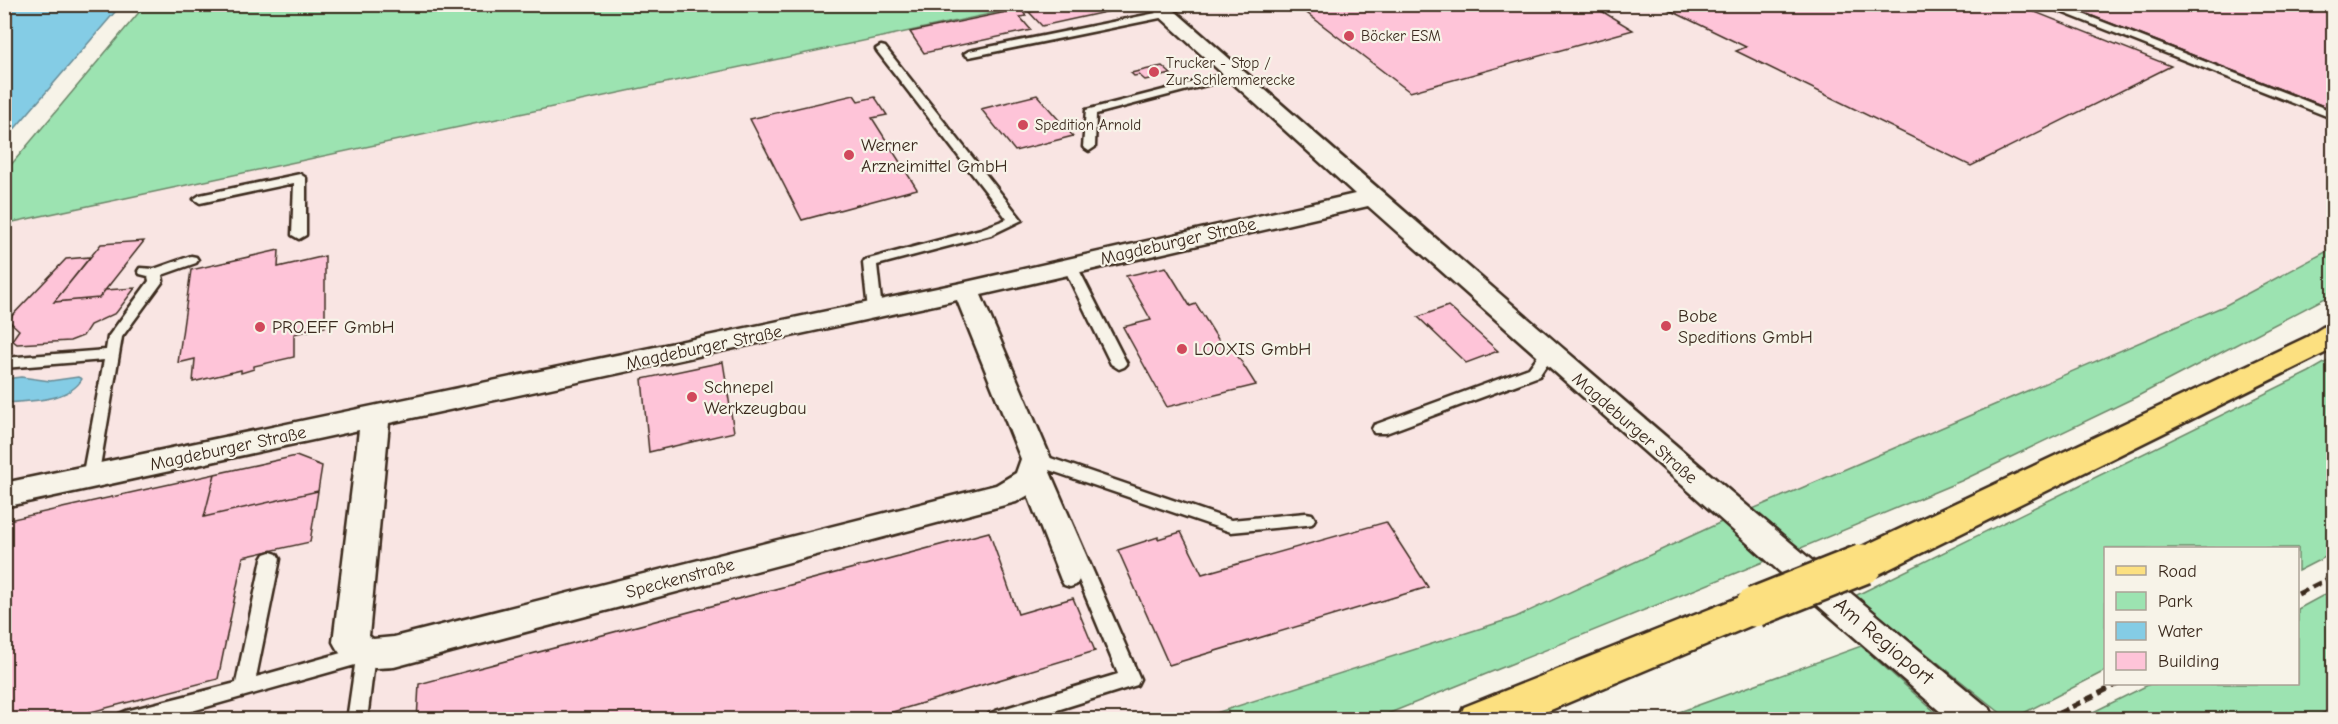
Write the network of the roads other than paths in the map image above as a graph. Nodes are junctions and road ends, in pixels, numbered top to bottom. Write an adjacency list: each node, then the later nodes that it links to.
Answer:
1 (2046, 4): 6 (lane)
2 (1161, 9): 4 (lane); 5 (street, Magdeburger Straße)
3 (881, 49): 14 (lane)
4 (969, 54)
5 (1233, 75): 7 (lane); 8 (street, Magdeburger Straße)
6 (2334, 116)
7 (1089, 147)
8 (1374, 196): 12 (street, Magdeburger Straße); 16 (street, Magdeburger Straße)
9 (200, 199): 10 (lane)
10 (299, 235)
11 (191, 260): 17 (lane)
12 (1070, 266): 13 (street, Magdeburger Straße); 19 (lane)
13 (966, 290): 14 (street, Magdeburger Straße); 22 (street)
14 (875, 310): 20 (street, Magdeburger Straße)
15 (2334, 334): 34 (main road, bridge)
16 (1548, 352): 21 (lane); 28 (street, Magdeburger Straße)
17 (113, 354): 18 (lane); 23 (lane)
18 (4, 363)
19 (1119, 364)
20 (375, 417): 23 (street, Magdeburger Straße); 29 (street)
21 (1380, 429)
22 (1033, 470): 25 (lane); 27 (lane); 29 (street, Speckenstraße); 33 (lane)
23 (90, 478): 24 (street, Magdeburger Straße)
24 (14, 488)
25 (1306, 519)
26 (271, 559): 30 (lane)
27 (1070, 580)
28 (1818, 586): 35 (street, Am Regioport)
29 (366, 654): 30 (lane); 32 (lane)
30 (244, 689): 31 (lane)
31 (126, 720)
32 (357, 720)
33 (996, 720)
34 (1479, 720)
35 (1977, 720)

